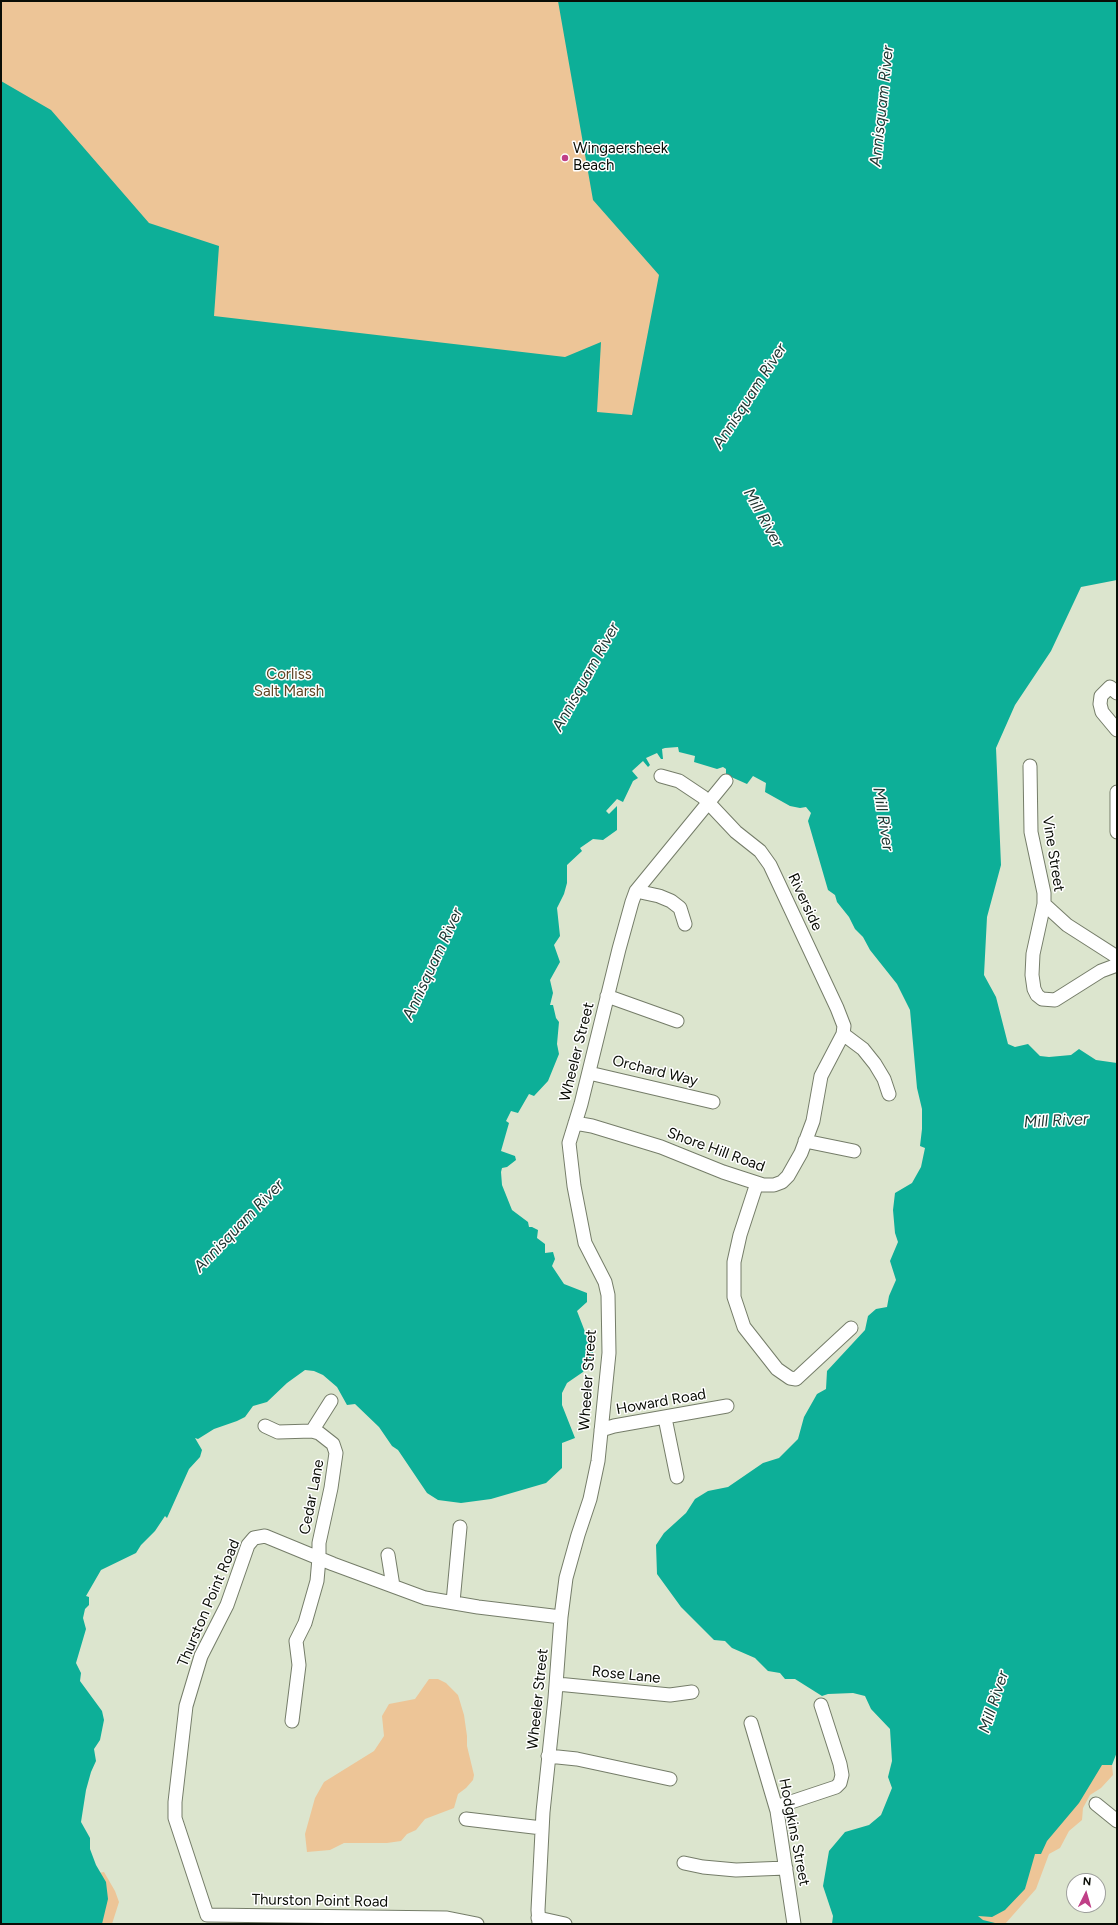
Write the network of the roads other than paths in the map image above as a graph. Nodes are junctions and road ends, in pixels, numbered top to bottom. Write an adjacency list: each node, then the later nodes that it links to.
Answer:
1 (1117, 693): 2 (street)
2 (1117, 730)
3 (1030, 766): 10 (street, Vine Street)
4 (661, 776): 7 (street)
5 (726, 781): 7 (street, Wheeler Street)
6 (1117, 792): 8 (street)
7 (708, 802): 9 (street, Wheeler Street); 16 (street, Riverside)
8 (1117, 832)
9 (636, 892): 11 (street); 14 (street, Wheeler Street)
10 (1044, 904): 12 (street, Vine Street); 13 (street)
11 (685, 924)
12 (1117, 958)
13 (1117, 965)
14 (607, 996): 15 (street); 17 (street, Wheeler Street)
15 (677, 1022)
16 (843, 1034): 18 (street); 21 (street, Shore Hill Road)
17 (589, 1072): 19 (street, Orchard Way); 20 (street, Wheeler Street)
18 (889, 1094)
19 (713, 1102)
20 (575, 1123): 23 (street, Shore Hill Road); 29 (street, Wheeler Street)
21 (805, 1141): 22 (street); 23 (street, Shore Hill Road)
22 (854, 1151)
23 (757, 1184): 24 (street)
24 (851, 1328)
25 (331, 1401): 30 (street)
26 (727, 1406): 27 (street, Howard Road)
27 (666, 1418): 29 (street, Howard Road); 31 (street)
28 (265, 1426): 30 (street)
29 (601, 1430): 37 (street, Wheeler Street)
30 (312, 1431): 34 (street, Cedar Lane)
31 (677, 1477)
32 (460, 1527): 36 (street)
33 (388, 1555): 35 (street)
34 (319, 1558): 35 (street, Thurston Point Road); 41 (street, Cedar Lane); 53 (street, Thurston Point Road)
35 (393, 1586): 36 (street, Thurston Point Road)
36 (453, 1602): 37 (street, Thurston Point Road)
37 (561, 1617): 38 (street, Wheeler Street)
38 (556, 1684): 39 (street, Rose Lane); 43 (street, Wheeler Street)
39 (692, 1692)
40 (821, 1705): 46 (street)
41 (292, 1721)
42 (751, 1724): 46 (street, Hodgkins Street)
43 (548, 1756): 44 (street); 49 (street, Wheeler Street)
44 (670, 1779)
45 (1096, 1804): 48 (street)
46 (776, 1807): 51 (street, Hodgkins Street)
47 (466, 1819): 49 (street)
48 (1117, 1821)
49 (542, 1828): 52 (street, Wheeler Street)
50 (684, 1863): 51 (street)
51 (786, 1868): 55 (street, Hodgkins Street)
52 (539, 1921): 54 (street)
53 (477, 1924)
54 (565, 1924)
55 (794, 1924)

